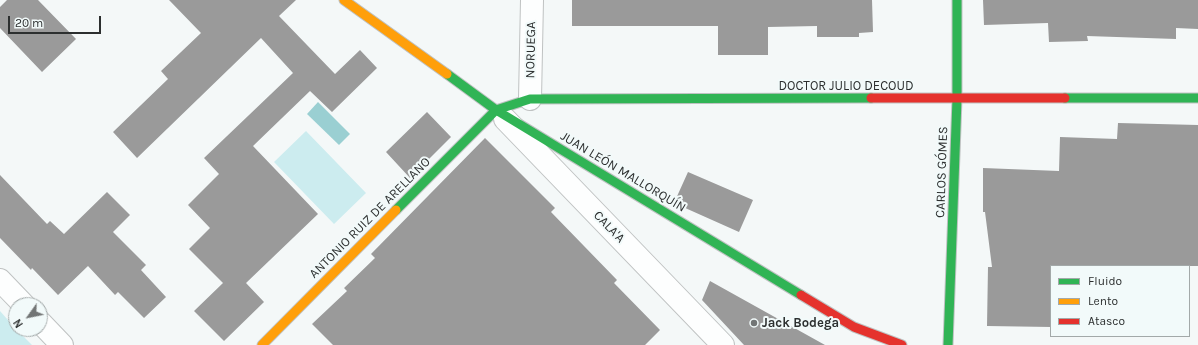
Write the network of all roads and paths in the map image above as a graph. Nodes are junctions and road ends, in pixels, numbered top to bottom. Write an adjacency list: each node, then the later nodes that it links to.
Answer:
1 (344, 0): 7 (street, JUAN LEÓN MALLORQUÍN)
2 (532, 0): 6 (street, NORUEGA)
3 (957, 0): 4 (street, CARLOS GÓMES)
4 (957, 98): 5 (street, DOCTOR JULIO DECOUD); 6 (street, DOCTOR JULIO DECOUD); 15 (street, CARLOS GÓMES)
5 (1198, 98)
6 (530, 99): 7 (street, DOCTOR JULIO DECOUD)
7 (496, 110): 12 (street, ANTONIO RUIZ DE ARELLANO); 13 (street, CALA'A); 14 (street, JUAN LEÓN MALLORQUÍN)
8 (0, 280): 9 (street)
9 (16, 297)
10 (48, 330): 11 (street)
11 (62, 345)
12 (262, 345)
13 (723, 345)
14 (902, 345)
15 (948, 345)

